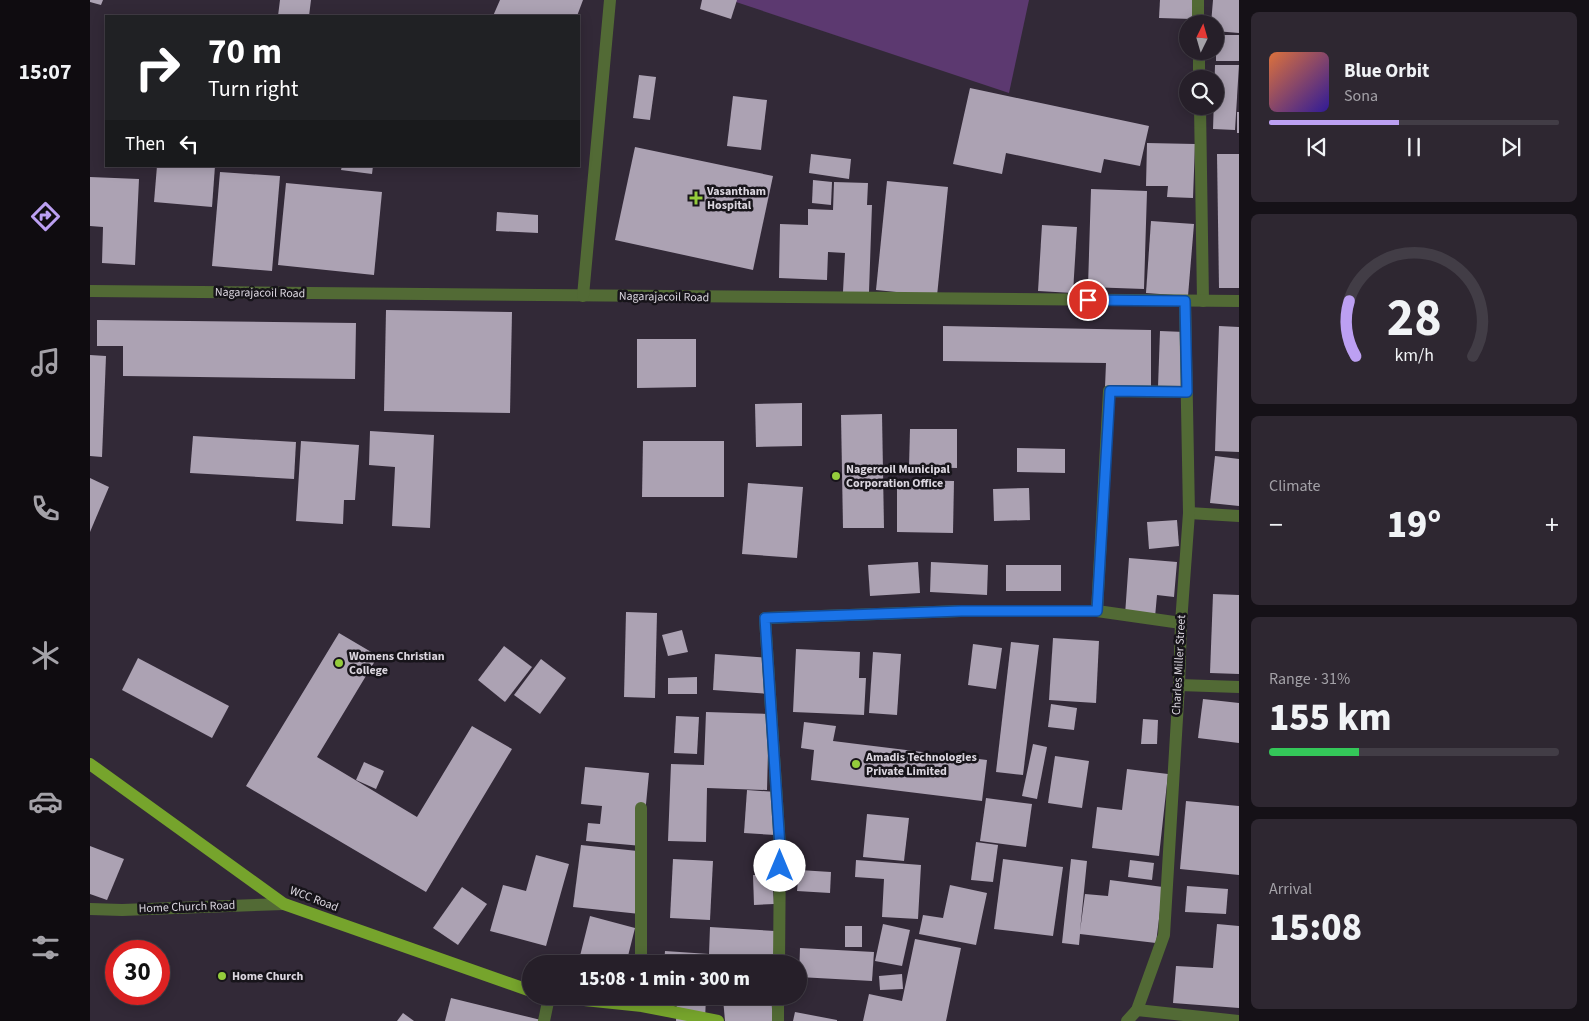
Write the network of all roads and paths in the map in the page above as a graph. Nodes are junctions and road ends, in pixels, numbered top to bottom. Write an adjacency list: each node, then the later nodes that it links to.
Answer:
1 (610, 0): 6 (street)
2 (1198, 0): 3 (street)
3 (1198, 15)
4 (1200, 115): 8 (street)
5 (90, 291): 6 (street, Nagarajacoil Road)
6 (583, 296): 7 (street, Nagarajacoil Road)
7 (1185, 301): 8 (street, Nagarajacoil Road); 10 (street, Charles Miller Street)
8 (1204, 301): 9 (street, Nagarajacoil Road)
9 (1239, 302)
10 (1187, 392): 11 (street, Charles Miller Street); 13 (street)
11 (1189, 513): 12 (street); 14 (street, Charles Miller Street)
12 (1239, 516)
13 (1097, 611): 14 (street); 22 (street)
14 (1181, 623): 15 (street, Charles Miller Street)
15 (1179, 685): 16 (street); 27 (street, Charles Miller Street)
16 (1239, 687)
17 (90, 764): 19 (main road, WCC Road)
18 (641, 808): 21 (street)
19 (284, 904): 20 (street, Home Church Road); 23 (main road, WCC Road)
20 (90, 909)
21 (641, 955)
22 (778, 955)
23 (522, 988)
24 (547, 1005): 28 (street)
25 (657, 1005): 29 (main road)
26 (778, 1005): 30 (street)
27 (1137, 1010): 31 (street, Charles Miller Street); 32 (street)
28 (544, 1021)
29 (718, 1021)
30 (778, 1021)
31 (1128, 1021)
32 (1239, 1021)

